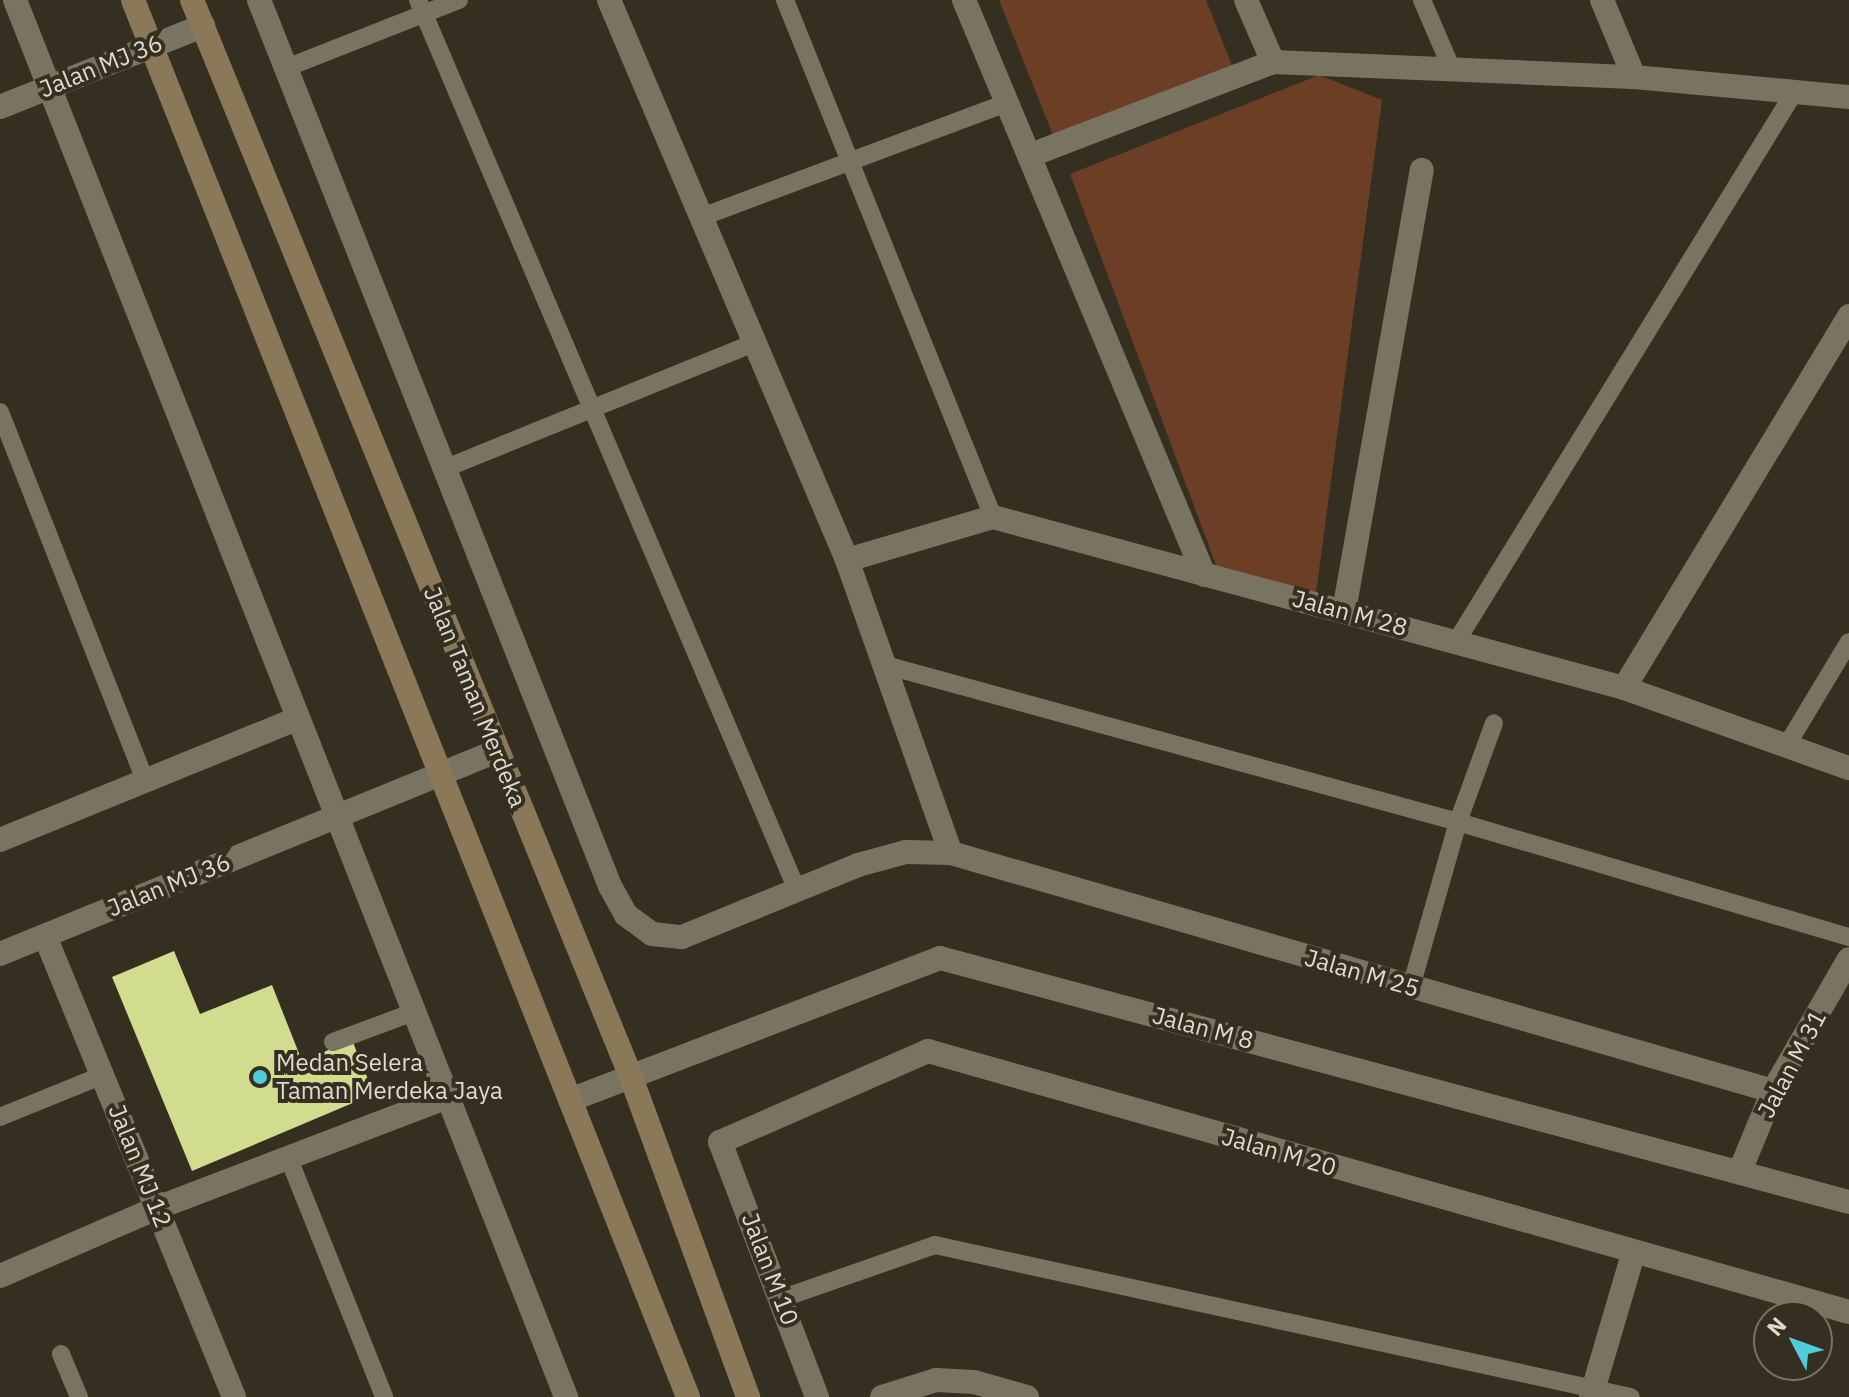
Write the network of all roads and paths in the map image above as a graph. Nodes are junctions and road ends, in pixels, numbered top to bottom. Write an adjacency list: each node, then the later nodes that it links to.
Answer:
1 (15, 0): 19 (street)
2 (133, 0): 14 (main road)
3 (192, 0): 13 (main road, Jalan Taman Merdeka)
4 (259, 0): 16 (street, Jalan M 25)
5 (459, 0): 12 (lane)
6 (609, 0): 27 (street)
7 (785, 0): 25 (lane)
8 (964, 0): 23 (street)
9 (1246, 0): 15 (street)
10 (1422, 0): 17 (lane)
11 (1602, 0): 18 (street)
12 (421, 7): 16 (lane); 30 (lane)
13 (203, 26): 14 (street, Jalan MJ 36); 44 (main road, Jalan Taman Merdeka)
14 (151, 44): 19 (street, Jalan MJ 36); 46 (main road)
15 (1273, 62): 17 (street); 24 (street)
16 (286, 68): 32 (street, Jalan M 25)
17 (1453, 72): 18 (street)
18 (1634, 77): 20 (street)
19 (48, 88): 22 (street, Jalan MJ 36); 41 (street)
20 (1795, 91): 21 (street); 37 (lane)
21 (1849, 97)
22 (2, 100)
23 (1007, 103): 24 (street); 25 (lane)
24 (1031, 155): 35 (street)
25 (848, 158): 27 (lane); 33 (lane)
26 (1422, 170): 36 (street)
27 (699, 218): 29 (street)
28 (1849, 316): 40 (street)
29 (752, 344): 30 (lane); 34 (street)
30 (589, 407): 32 (lane); 52 (lane)
31 (0, 412): 47 (lane)
32 (446, 468): 52 (street, Jalan M 25)
33 (993, 517): 34 (street); 35 (street, Jalan M 28)
34 (847, 560): 39 (street)
35 (1204, 575): 36 (street, Jalan M 28)
36 (1344, 611): 37 (street, Jalan M 28)
37 (1456, 642): 40 (street, Jalan M 28)
38 (1849, 642): 43 (lane)
39 (885, 665): 49 (lane); 51 (street)
40 (1624, 688): 43 (street, Jalan M 28)
41 (297, 719): 47 (street); 48 (street)
42 (1494, 723): 49 (lane)
43 (1787, 745): 45 (street, Jalan M 28)
44 (497, 751): 46 (street, Jalan MJ 36); 61 (main road, Jalan Taman Merdeka)
45 (1849, 768)
46 (437, 776): 48 (street, Jalan MJ 36); 64 (main road)
47 (145, 781): 50 (street)
48 (338, 817): 53 (street, Jalan MJ 36); 58 (street)
49 (1458, 822): 54 (lane); 57 (lane)
50 (0, 840)
51 (951, 853): 52 (street, Jalan M 25); 57 (street, Jalan M 25)
52 (797, 890)
53 (45, 936): 55 (street, Jalan MJ 36); 60 (street, Jalan MJ 12)
54 (1849, 937)
55 (0, 954)
56 (1849, 959): 62 (street, Jalan M 31)
57 (1411, 987): 62 (street, Jalan M 25)
58 (414, 1012): 59 (lane); 63 (street)
59 (333, 1042)
60 (103, 1075): 65 (lane); 70 (street, Jalan MJ 12)
61 (631, 1077): 64 (street, Jalan M 8); 68 (street, Jalan M 8); 83 (main road, Jalan Taman Merdeka)
62 (1773, 1091): 68 (street, Jalan M 31)
63 (447, 1097): 67 (street); 81 (street)
64 (570, 1100): 82 (main road)
65 (0, 1117)
66 (720, 1142): 71 (street, Jalan M 20); 73 (street, Jalan M 10)
67 (289, 1159): 70 (street); 80 (lane)
68 (1740, 1171): 69 (street, Jalan M 8)
69 (1849, 1202)
70 (157, 1208): 72 (street); 79 (street, Jalan MJ 12)
71 (1633, 1254): 74 (street, Jalan M 20); 77 (street)
72 (0, 1276)
73 (783, 1298): 77 (lane); 84 (street, Jalan M 10)
74 (1849, 1312)
75 (61, 1354): 78 (lane)
76 (977, 1390): 85 (street); 86 (street)
77 (1593, 1392): 87 (lane)
78 (79, 1397)
79 (234, 1397)
80 (384, 1397)
81 (566, 1397)
82 (688, 1397)
83 (748, 1397)
84 (817, 1397)
85 (882, 1397)
86 (1027, 1397)
87 (1631, 1397)

